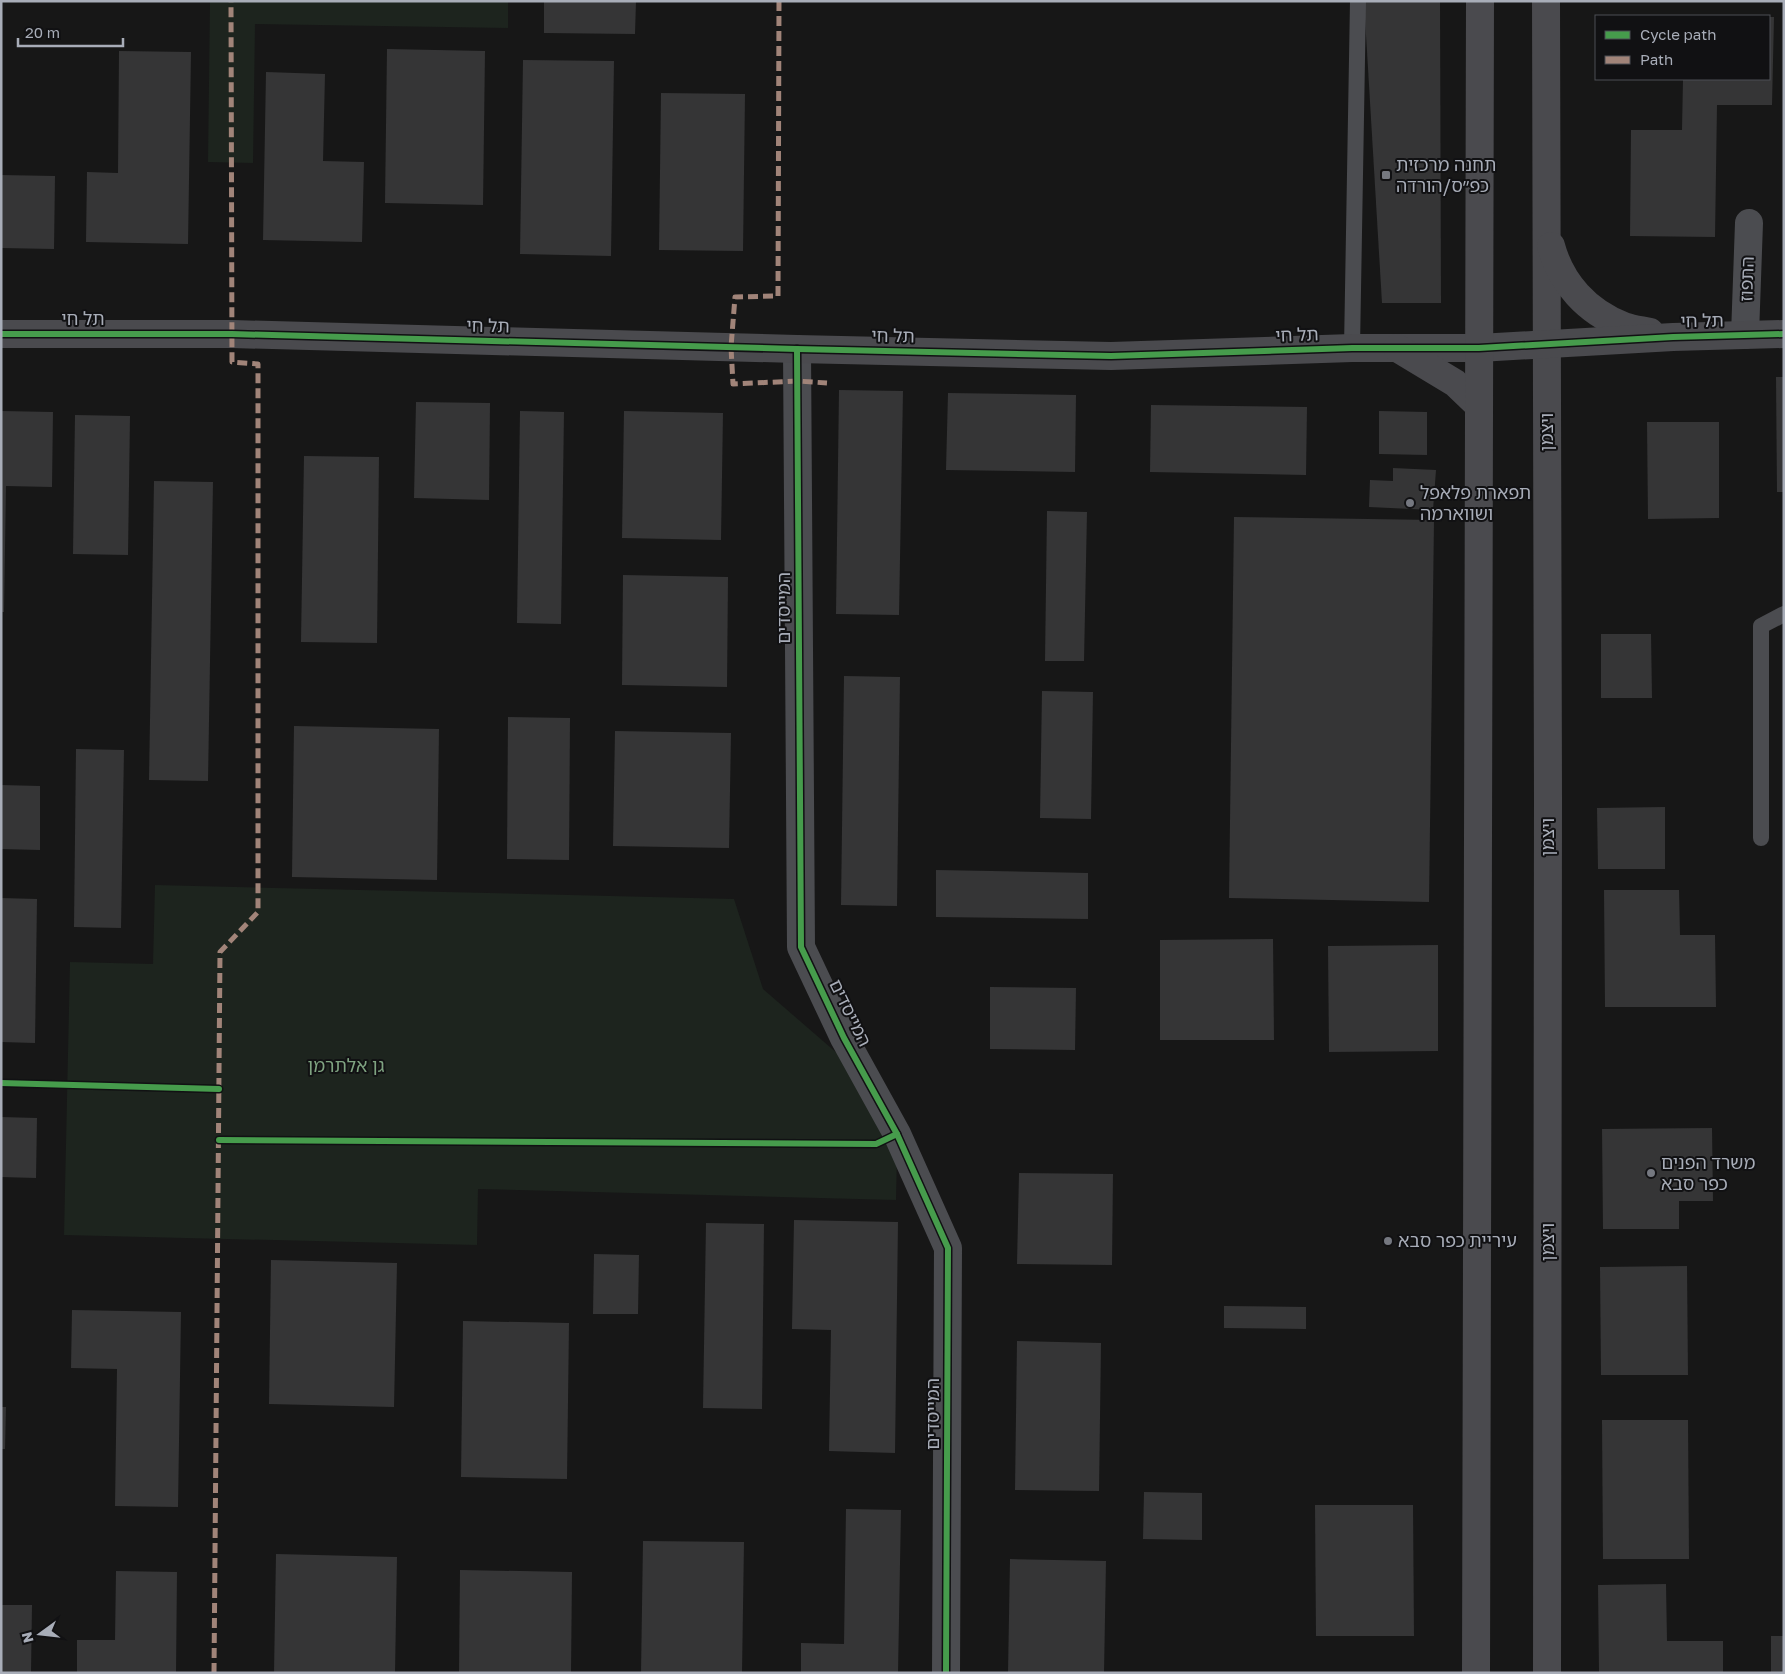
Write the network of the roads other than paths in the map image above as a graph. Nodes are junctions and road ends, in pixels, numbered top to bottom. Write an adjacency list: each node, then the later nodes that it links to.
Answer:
1 (1358, 1): 11 (lane)
2 (1480, 1): 13 (main road)
3 (1546, 1): 5 (main road, ויצמן)
4 (1749, 223): 8 (street, התפוז)
5 (1546, 226): 9 (main road); 10 (main road, ויצמן)
6 (1, 334): 14 (main road, תל חי)
7 (1784, 334): 8 (main road, תל חי)
8 (1745, 335): 9 (main road, תל חי)
9 (1674, 337): 10 (main road, תל חי)
10 (1547, 344): 13 (main road, תל חי); 20 (main road, ויצמן)
11 (1352, 348): 12 (main road, תל חי); 14 (main road, תל חי)
12 (1397, 348): 13 (main road, תל חי); 15 (main road)
13 (1479, 348): 15 (main road)
14 (797, 350): 18 (street, המייסדים)
15 (1479, 406): 19 (main road)
16 (1784, 614): 17 (lane)
17 (1761, 838)
18 (946, 1673)
19 (1476, 1673)
20 (1547, 1673)

